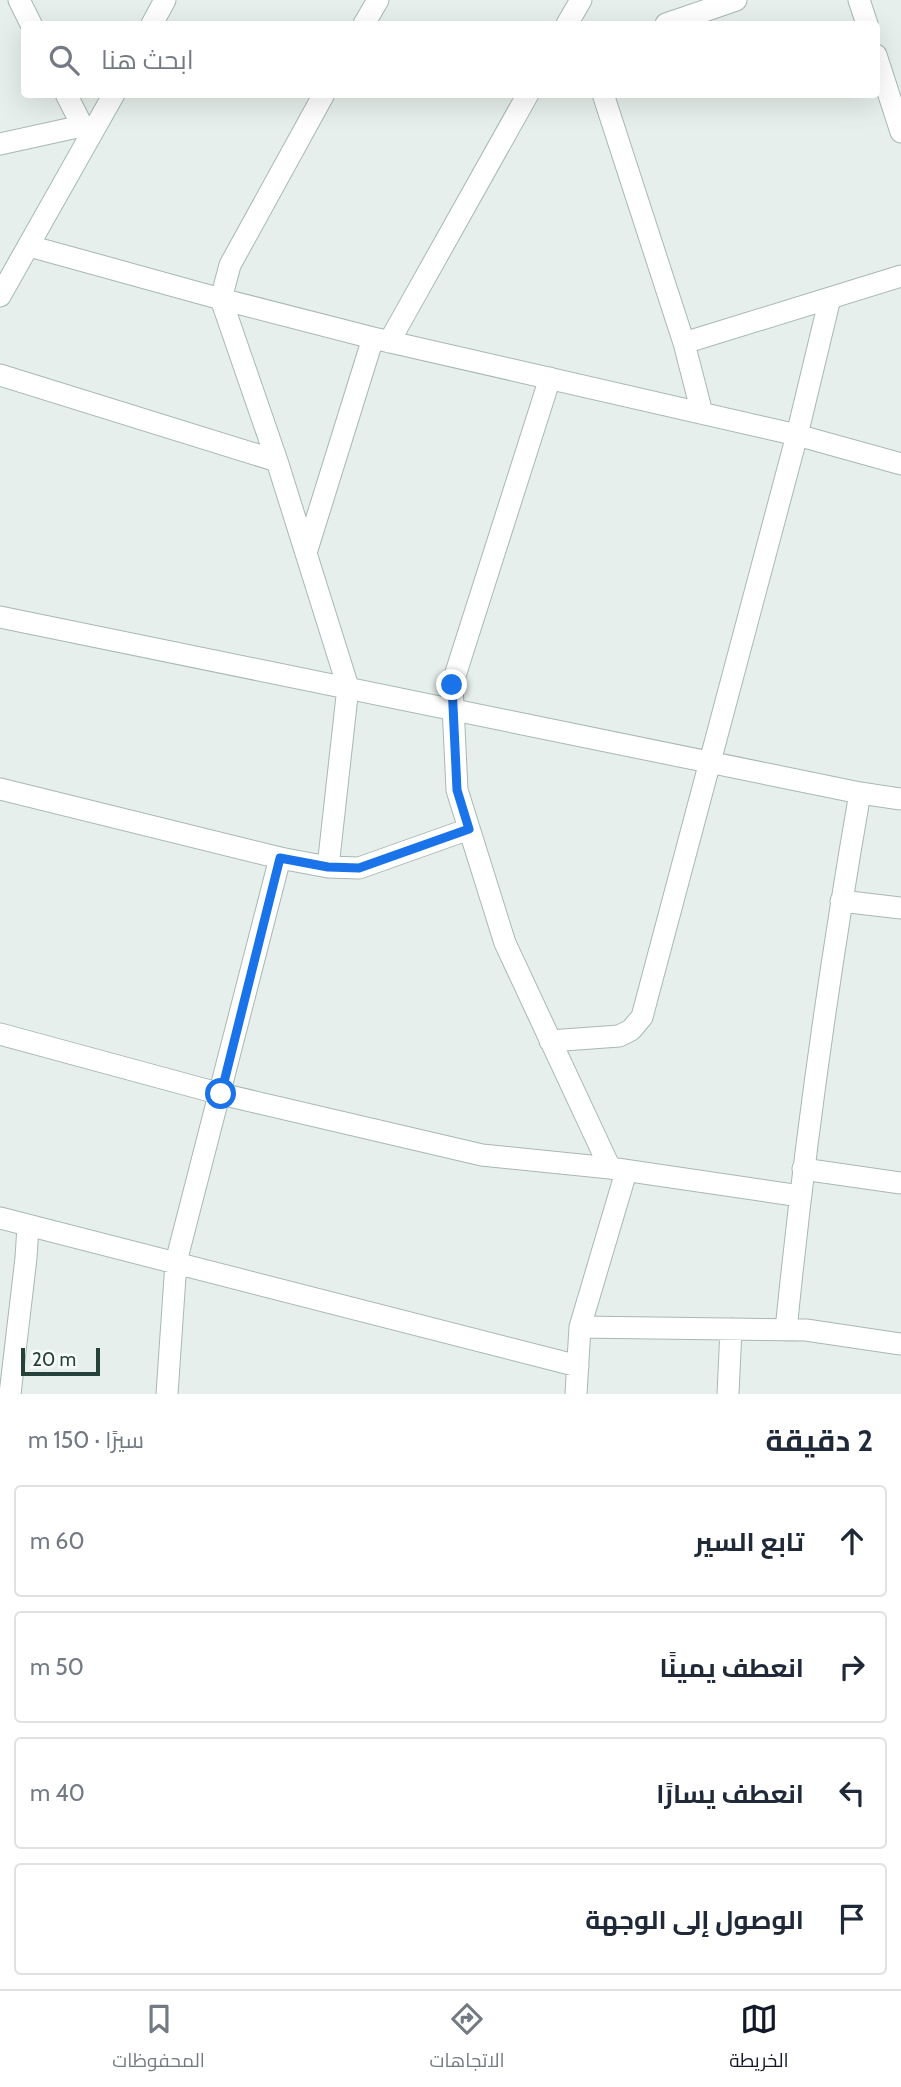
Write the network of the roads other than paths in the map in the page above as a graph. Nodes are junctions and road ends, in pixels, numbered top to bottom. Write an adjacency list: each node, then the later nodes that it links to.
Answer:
1 (19, 0): 7 (street)
2 (165, 0): 8 (street)
3 (378, 0): 9 (street)
4 (581, 0): 10 (street)
5 (736, 0): 11 (street)
6 (859, 0): 12 (street)
7 (30, 21)
8 (154, 21)
9 (366, 21)
10 (570, 21)
11 (675, 21)
12 (866, 21)
13 (880, 65): 19 (street)
14 (68, 98): 20 (street)
15 (111, 98): 20 (street)
16 (322, 98): 26 (street)
17 (526, 98): 27 (street)
18 (604, 98): 28 (street)
19 (901, 132)
20 (86, 133): 21 (street); 22 (street)
21 (0, 144)
22 (29, 246): 24 (street); 26 (street)
23 (901, 276): 25 (street)
24 (0, 296)
25 (830, 298): 28 (street); 32 (street)
26 (221, 299): 27 (street); 33 (street)
27 (381, 340): 30 (street); 35 (street)
28 (684, 343): 31 (street)
29 (0, 375): 33 (street)
30 (550, 378): 31 (street); 38 (street)
31 (702, 413): 32 (street)
32 (797, 435): 34 (street); 39 (street)
33 (277, 461): 35 (street)
34 (901, 464)
35 (306, 553): 37 (street)
36 (0, 617): 37 (street)
37 (348, 687): 38 (street); 45 (street)
38 (452, 708): 39 (street); 43 (street)
39 (709, 761): 41 (street); 49 (street)
40 (0, 789): 44 (street)
41 (860, 793): 42 (street); 46 (street)
42 (901, 799)
43 (469, 829): 45 (street); 49 (street)
44 (280, 858): 45 (street); 50 (street)
45 (328, 867)
46 (841, 901): 47 (street); 51 (street)
47 (901, 908)
48 (0, 1034): 50 (street)
49 (550, 1041): 52 (street)
50 (221, 1094): 52 (street); 57 (street)
51 (803, 1169): 53 (street); 54 (street)
52 (618, 1170): 54 (street); 58 (street)
53 (901, 1183)
54 (800, 1196): 60 (street)
55 (0, 1218): 56 (street)
56 (28, 1226): 57 (street); 63 (street)
57 (176, 1262): 62 (street); 64 (street)
58 (580, 1327): 59 (street); 62 (street)
59 (731, 1329): 60 (street); 66 (street)
60 (786, 1330): 61 (street)
61 (901, 1344)
62 (578, 1366): 65 (street)
63 (10, 1394)
64 (167, 1394)
65 (576, 1394)
66 (728, 1394)

